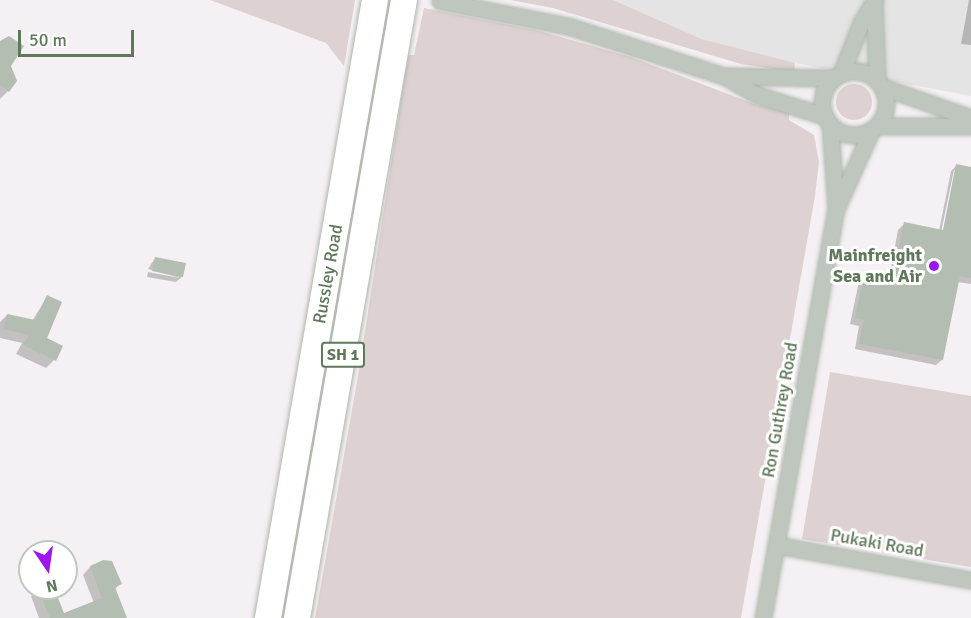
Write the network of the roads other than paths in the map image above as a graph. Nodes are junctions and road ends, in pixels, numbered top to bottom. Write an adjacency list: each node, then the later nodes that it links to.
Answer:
1 (404, 0): 9 (highway, Russley Road / SH 1)
2 (414, 0): 9 (highway)
3 (440, 1): 6 (street)
4 (875, 1): 7 (street); 8 (street)
5 (372, 8): 17 (highway, Russley Road / SH 1)
6 (724, 76): 7 (street); 11 (street)
7 (837, 76): 8 (street); 11 (street)
8 (880, 83): 10 (street); 13 (street)
9 (389, 91): 18 (highway, Russley Road / SH 1)
10 (971, 118)
11 (827, 120): 13 (street); 14 (street, Ron Guthrey Road)
12 (971, 126): 13 (street)
13 (874, 128): 14 (street, Ron Guthrey Road)
14 (836, 209): 15 (street, Ron Guthrey Road)
15 (776, 544): 16 (street, Pukaki Road); 19 (street, Ron Guthrey Road)
16 (971, 580)
17 (268, 618)
18 (297, 618)
19 (763, 618)

